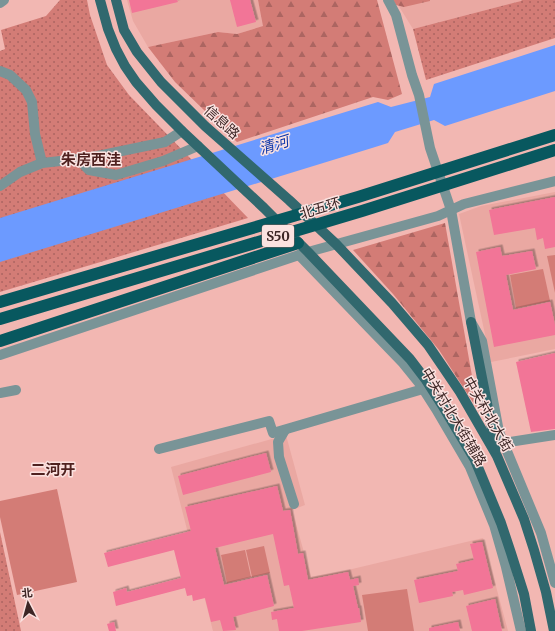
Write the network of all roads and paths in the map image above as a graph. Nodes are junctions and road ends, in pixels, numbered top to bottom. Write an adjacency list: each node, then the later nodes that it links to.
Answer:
1 (4, 0): 5 (street)
2 (100, 0): 7 (main road)
3 (116, 0): 16 (main road, 信息路)
4 (388, 0): 15 (street, 中关村北大街辅路)
5 (0, 3)
6 (0, 71): 12 (street)
7 (182, 131): 9 (main road); 11 (street)
8 (555, 135): 18 (highway, 北五环 / S50)
9 (196, 144): 11 (street); 17 (main road)
10 (555, 150): 19 (highway, 北五环 / S50)
11 (78, 159): 12 (street)
12 (42, 162): 14 (street)
13 (555, 181): 15 (street)
14 (0, 186)
15 (451, 210): 16 (street); 20 (street, 中关村北大街辅路)
16 (336, 244): 17 (street); 30 (main road, 中关村北大街)
17 (302, 250): 21 (highway); 22 (street); 23 (street, 中关村北大街辅路); 34 (main road)
18 (0, 302)
19 (0, 319)
20 (472, 322): 28 (street, 中关村北大街辅路); 30 (main road)
21 (0, 341)
22 (0, 355)
23 (423, 389): 26 (street); 33 (street, 中关村北大街辅路)
24 (16, 390): 25 (street)
25 (0, 393)
26 (285, 430): 29 (street); 31 (street)
27 (555, 435): 28 (street)
28 (503, 443): 32 (street, 中关村北大街辅路)
29 (159, 449)
30 (497, 456): 35 (main road, 中关村北大街)
31 (294, 504)
32 (555, 583)
33 (521, 631)
34 (531, 631)
35 (554, 631)

